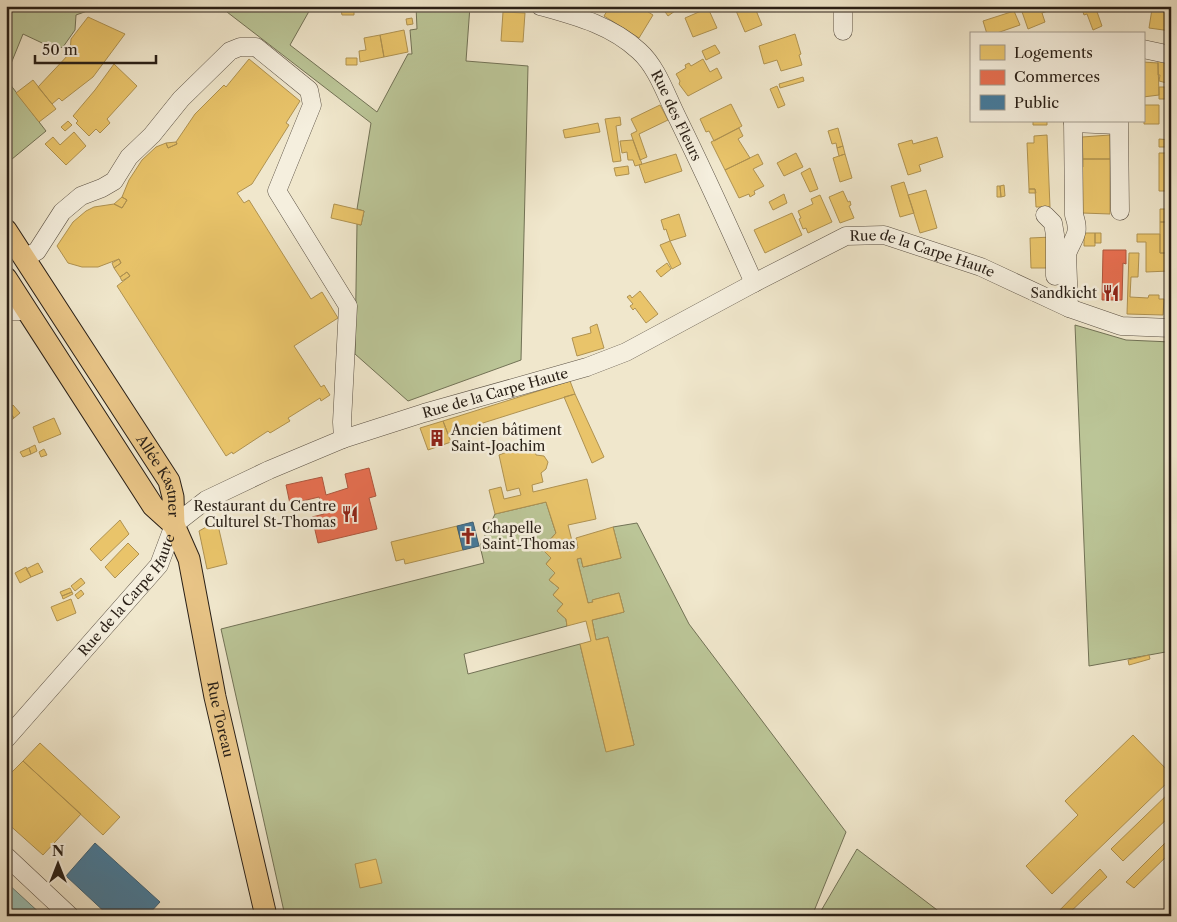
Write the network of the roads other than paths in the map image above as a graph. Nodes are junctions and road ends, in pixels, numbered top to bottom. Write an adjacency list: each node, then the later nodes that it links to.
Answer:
1 (540, 6): 3 (street, Rue des Fleurs)
2 (842, 6): 4 (street)
3 (571, 10): 14 (street, Rue des Fleurs)
4 (843, 31)
5 (1144, 48): 6 (street)
6 (1171, 55)
7 (1073, 122): 8 (street); 15 (street)
8 (1119, 123): 9 (street)
9 (1120, 211)
10 (1045, 215): 15 (street)
11 (6, 230): 12 (main road, Allée Kastner)
12 (25, 258): 18 (main road, Allée Kastner); 20 (street)
13 (6, 278): 16 (main road, Allée Kastner)
14 (754, 282): 15 (street, Rue de la Carpe Haute); 20 (street, Rue de la Carpe Haute)
15 (1062, 305): 17 (street, Rue de la Carpe Haute)
16 (17, 310): 19 (main road, Allée Kastner)
17 (1171, 328)
18 (126, 413): 19 (main road); 21 (main road, Allée Kastner)
19 (104, 429): 21 (main road, Allée Kastner)
20 (343, 439): 21 (street, Rue de la Carpe Haute)
21 (174, 525): 22 (street, Rue de la Carpe Haute); 25 (main road, Rue Toreau)
22 (6, 739)
23 (6, 856): 24 (street)
24 (70, 916)
25 (266, 916)

